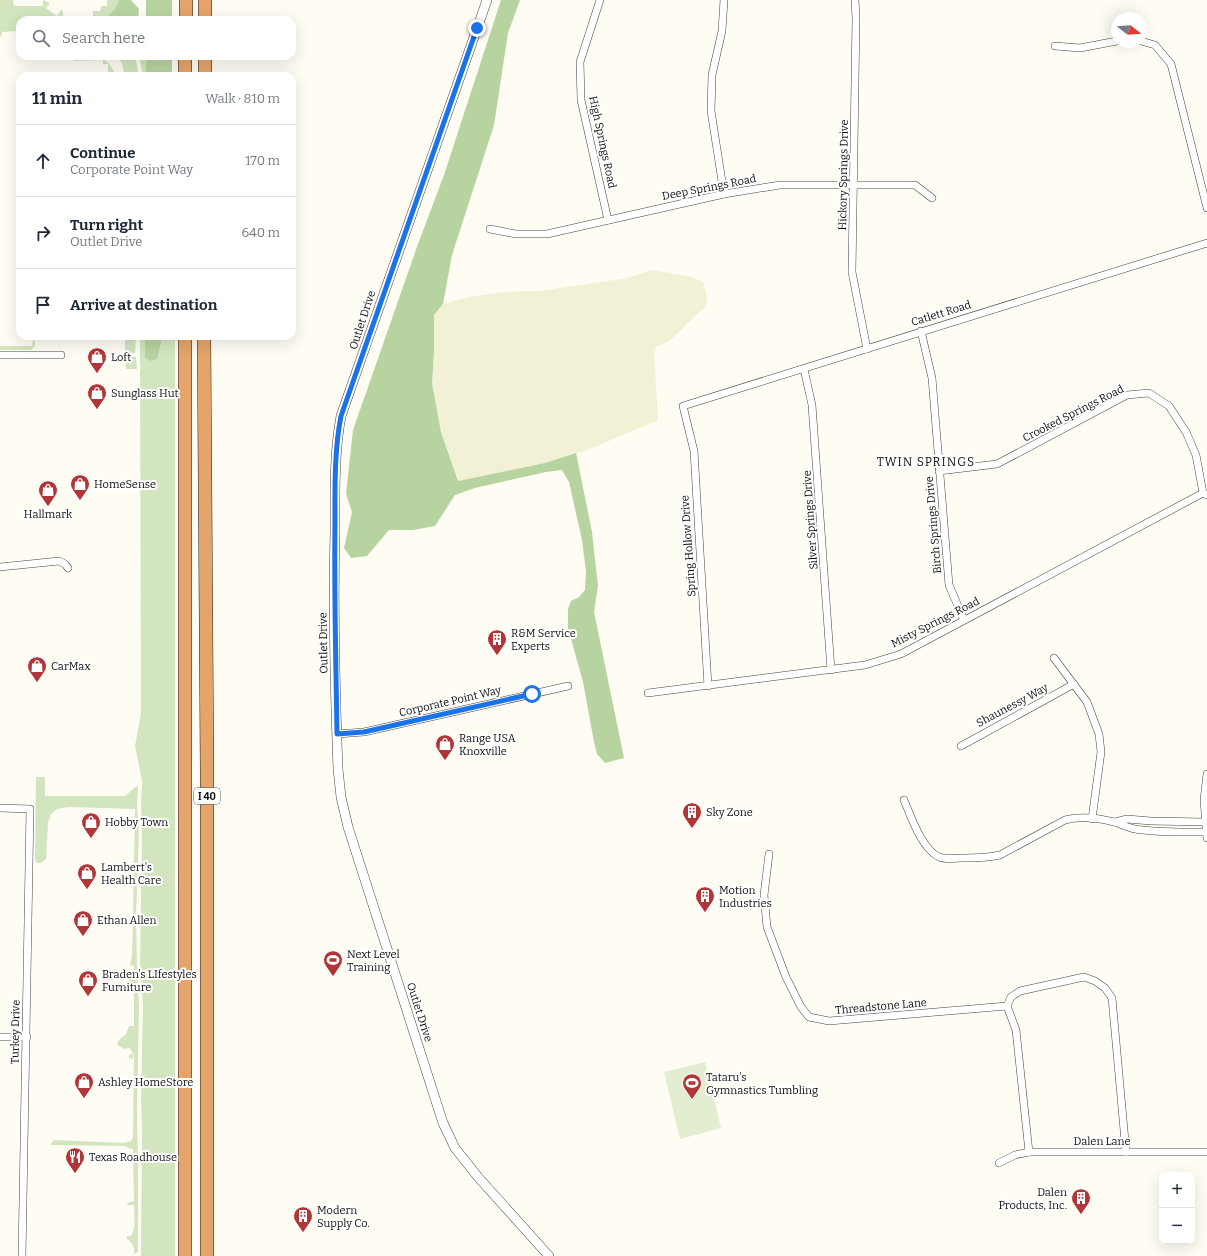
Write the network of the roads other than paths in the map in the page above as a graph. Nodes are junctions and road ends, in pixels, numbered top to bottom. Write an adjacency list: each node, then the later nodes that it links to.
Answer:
1 (186, 0): 7 (highway)
2 (205, 0): 8 (highway)
3 (487, 0): 42 (street, Outlet Drive)
4 (600, 0): 20 (street, High Springs Road)
5 (724, 0): 17 (street)
6 (855, 0): 16 (street, Hickory Springs Drive)
7 (186, 16)
8 (205, 16)
9 (1111, 42): 11 (street)
10 (1147, 43): 19 (street)
11 (1055, 46)
12 (186, 60): 14 (highway)
13 (205, 60): 15 (highway)
14 (185, 72)
15 (205, 72)
16 (854, 186): 17 (street, Deep Springs Road); 18 (street, Deep Springs Road); 26 (street, Hickory Springs Drive)
17 (724, 194): 20 (street, Deep Springs Road)
18 (932, 198)
19 (1207, 208)
20 (608, 220): 21 (street, Deep Springs Road)
21 (490, 229)
22 (1207, 243): 23 (street, Catlett Road)
23 (921, 331): 26 (street, Catlett Road); 31 (street, Birch Springs Drive)
24 (185, 340): 62 (highway, I 40)
25 (204, 340): 60 (highway, I 40)
26 (867, 349): 29 (street, Catlett Road)
27 (0, 355): 28 (street)
28 (62, 355)
29 (804, 368): 30 (street, Catlett Road); 37 (street, Silver Springs Drive)
30 (683, 406): 40 (street, Spring Hollow Drive)
31 (939, 471): 32 (street, Crooked Springs Road); 35 (street, Birch Springs Drive)
32 (1205, 494): 35 (street, Misty Springs Road)
33 (0, 567): 34 (street)
34 (68, 568)
35 (964, 620): 37 (street, Misty Springs Road)
36 (1054, 658): 38 (street)
37 (831, 670): 40 (street, Misty Springs Road)
38 (1074, 684): 43 (street, Shaunessy Way); 47 (street)
39 (568, 686): 42 (street, Corporate Point Way)
40 (708, 686): 41 (street, Misty Springs Road)
41 (648, 694)
42 (337, 734): 65 (street, Outlet Drive)
43 (961, 746)
44 (1207, 774): 49 (street)
45 (904, 800): 47 (street)
46 (0, 808): 55 (street, Turkey Drive)
47 (1092, 819): 48 (street)
48 (1115, 822): 49 (street); 50 (street)
49 (1206, 822): 50 (street)
50 (1206, 832): 51 (street)
51 (1207, 838)
52 (769, 854): 53 (street, Threadstone Lane)
53 (1008, 1006): 56 (street); 57 (street)
54 (0, 1037): 55 (street)
55 (27, 1037): 61 (street, Turkey Drive)
56 (1029, 1152): 57 (street, Dalen Lane); 59 (street, Dalen Lane)
57 (1126, 1152): 58 (street, Dalen Lane)
58 (1207, 1152)
59 (999, 1163)
60 (207, 1212): 63 (highway, I 40); 64 (highway)
61 (22, 1256)
62 (185, 1256)
63 (207, 1256)
64 (213, 1256)
65 (549, 1256)

